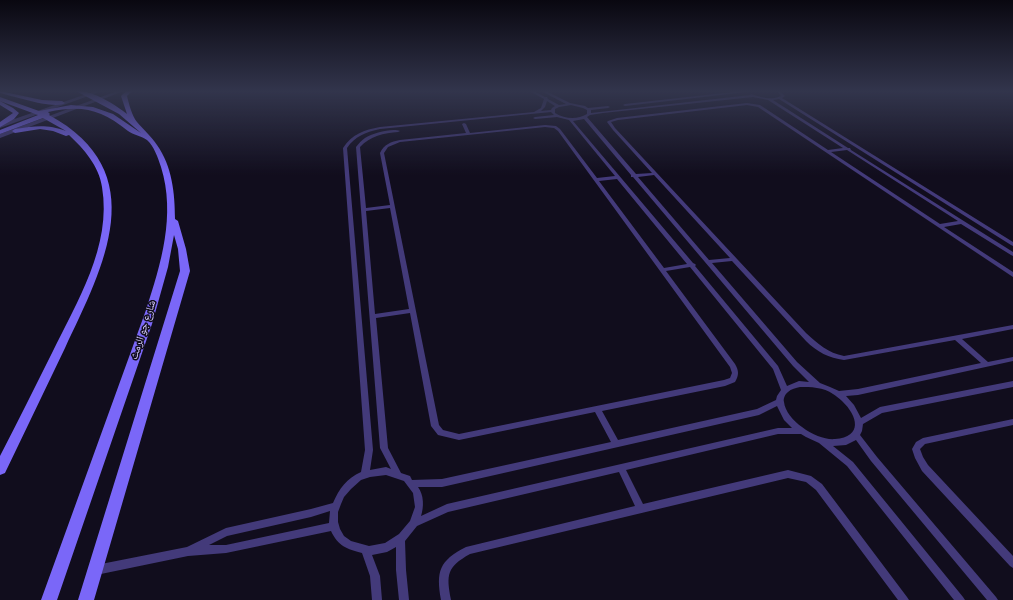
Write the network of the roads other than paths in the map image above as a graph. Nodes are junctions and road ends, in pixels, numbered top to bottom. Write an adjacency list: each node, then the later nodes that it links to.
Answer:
1 (10, 119): 19 (main road)
2 (27, 119): 19 (street)
3 (34, 119): 20 (street)
4 (49, 119): 22 (main road)
5 (116, 119): 23 (main road)
6 (129, 119): 17 (main road, شارع جو الرمث)
7 (132, 119): 17 (main road)
8 (478, 119): 63 (lane)
9 (505, 119): 18 (lane)
10 (575, 119): 16 (lane)
11 (589, 119): 27 (lane)
12 (617, 119): 26 (lane)
13 (779, 119): 25 (lane)
14 (800, 119): 24 (lane)
15 (814, 119): 35 (lane)
16 (571, 120): 28 (lane)
17 (133, 122): 23 (main road, شارع جو الرمث)
18 (464, 124): 21 (lane); 31 (lane)
19 (0, 126)
20 (1, 134): 22 (main road)
21 (468, 134): 29 (lane); 30 (lane)
22 (76, 136): 61 (main road)
23 (147, 136): 32 (main road, شارع جو الرمث)
24 (849, 149): 25 (lane); 33 (lane)
25 (829, 151): 34 (lane)
26 (655, 174): 27 (lane); 37 (lane)
27 (634, 176): 38 (lane)
28 (619, 177): 29 (lane); 39 (lane)
29 (596, 180): 40 (lane)
30 (393, 206): 31 (lane); 42 (lane)
31 (365, 210): 43 (lane)
32 (172, 215): 73 (main road); 74 (main road, شارع جو الرمث)
33 (962, 222): 34 (lane); 36 (lane)
34 (940, 226): 41 (lane)
35 (1013, 244)
36 (1013, 254)
37 (734, 259): 38 (lane); 45 (lane)
38 (708, 262): 48 (lane)
39 (693, 265): 40 (lane); 50 (lane)
40 (662, 270): 53 (lane)
41 (1013, 275)
42 (413, 310): 43 (lane); 53 (lane)
43 (373, 316): 62 (lane)
44 (1013, 327): 45 (lane)
45 (956, 337): 47 (lane)
46 (1013, 359): 47 (lane)
47 (987, 365): 51 (lane)
48 (817, 385): 50 (lane); 51 (lane)
49 (1012, 385): 54 (lane)
50 (785, 390): 52 (lane)
51 (837, 394): 54 (lane)
52 (780, 402): 56 (lane); 59 (lane)
53 (597, 409): 59 (lane)
54 (860, 422): 57 (lane)
55 (1013, 422): 72 (lane)
56 (800, 431): 58 (lane); 60 (lane)
57 (856, 435): 58 (lane); 81 (lane)
58 (821, 441): 80 (lane)
59 (616, 444): 64 (lane)
60 (621, 468): 66 (lane); 67 (lane)
61 (0, 469)
62 (397, 473): 63 (lane); 64 (lane)
63 (365, 475): 65 (lane)
64 (412, 484): 67 (lane)
65 (335, 506): 68 (lane); 71 (lane)
66 (641, 509): 78 (lane); 79 (lane)
67 (416, 522): 69 (lane)
68 (334, 526): 70 (lane); 71 (lane)
69 (400, 540): 70 (lane); 77 (lane)
70 (366, 551): 76 (lane)
71 (188, 552): 73 (lane)
72 (1013, 563)
73 (95, 570): 75 (main road)
74 (49, 600)
75 (86, 600)
76 (377, 600)
77 (404, 600)
78 (446, 600)
79 (904, 600)
80 (960, 600)
81 (993, 600)

